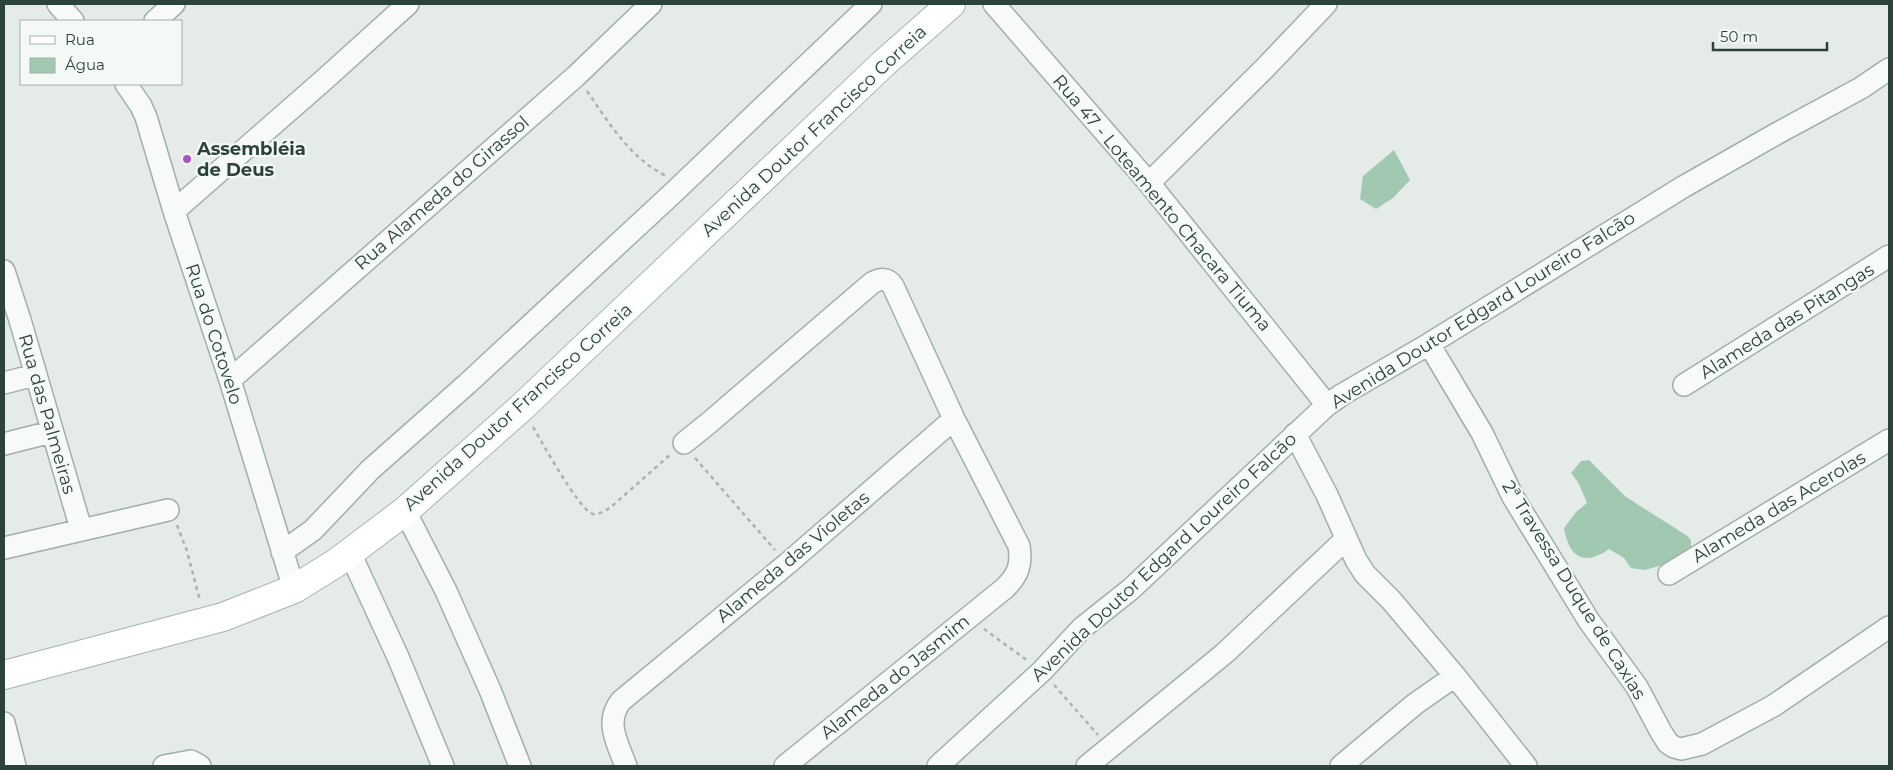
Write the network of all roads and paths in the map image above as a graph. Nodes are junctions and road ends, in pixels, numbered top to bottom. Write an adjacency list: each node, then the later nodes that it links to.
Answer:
1 (58, 4): 9 (street)
2 (174, 4): 10 (street)
3 (408, 4): 16 (street)
4 (652, 4): 12 (street, Rua Alameda do Girassol)
5 (871, 4): 15 (street)
6 (951, 4): 26 (main road, Avenida Doutor Francisco Correia)
7 (994, 4): 14 (street, Rua 47 - Loteamento Chacara Tiuma)
8 (1326, 4): 14 (street)
9 (73, 20)
10 (156, 20)
11 (1889, 69): 20 (street, Avenida Doutor Edgard Loureiro Falcão)
12 (576, 76): 15 (path); 22 (street, Rua Alameda do Girassol)
13 (127, 85): 16 (street, Rua do Cotovelo)
14 (1149, 183): 25 (street, Rua 47 - Loteamento Chacara Tiuma)
15 (682, 184): 38 (street)
16 (174, 212): 22 (street, Rua do Cotovelo)
17 (1889, 256): 24 (street, Alameda das Pitangas)
18 (4, 271): 19 (street, Rua das Palmeiras)
19 (12, 322): 21 (street, Rua das Palmeiras)
20 (1429, 344): 25 (street, Avenida Doutor Edgard Loureiro Falcão); 44 (street, 2ª Travessa Duque de Caxias)
21 (35, 375): 23 (street); 28 (street, Rua das Palmeiras)
22 (230, 380): 38 (street, Rua do Cotovelo)
23 (4, 383)
24 (1684, 385)
25 (1327, 405): 29 (street, Avenida Doutor Edgard Loureiro Falcão)
26 (521, 408): 31 (path); 34 (main road, Avenida Doutor Francisco Correia)
27 (954, 419): 31 (street, Alameda do Jasmim); 40 (street, Alameda das Violetas); 54 (street, Alameda do Jasmim)
28 (51, 432): 32 (street); 35 (street, Rua das Palmeiras)
29 (1295, 434): 36 (street); 55 (street, Avenida Doutor Edgard Loureiro Falcão)
30 (1889, 440): 41 (street, Alameda das Acerolas)
31 (684, 443): 40 (path)
32 (4, 444)
33 (168, 510): 35 (street); 43 (path)
34 (405, 511): 39 (main road, Avenida Doutor Francisco Correia); 52 (street)
35 (81, 529): 37 (street)
36 (1346, 539): 46 (street); 56 (street)
37 (4, 548)
38 (282, 552): 42 (street, Rua do Cotovelo)
39 (350, 552): 42 (main road, Avenida Doutor Francisco Correia); 51 (street)
40 (787, 564): 53 (street, Alameda das Violetas)
41 (1669, 574)
42 (294, 589): 43 (main road, Avenida Doutor Francisco Correia)
43 (206, 622): 45 (main road, Avenida Doutor Francisco Correia)
44 (1889, 627)
45 (4, 675)
46 (1455, 676): 57 (street); 58 (street)
47 (4, 723): 48 (street)
48 (15, 766)
49 (164, 766): 50 (street)
50 (200, 766)
51 (443, 766)
52 (520, 766)
53 (626, 766)
54 (784, 766)
55 (938, 766)
56 (1087, 766)
57 (1341, 766)
58 (1526, 766)

